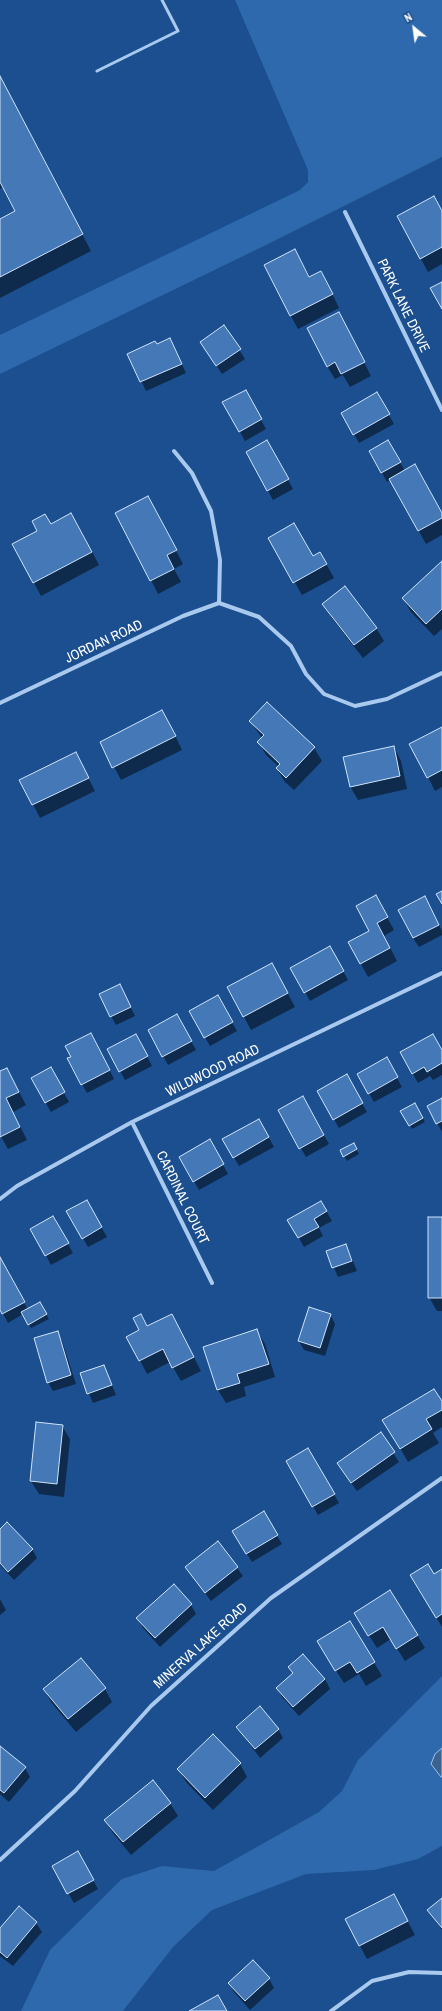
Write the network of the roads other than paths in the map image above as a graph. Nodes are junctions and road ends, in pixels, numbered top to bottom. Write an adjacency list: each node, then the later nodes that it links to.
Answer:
1 (162, 0): 2 (lane)
2 (97, 71)
3 (345, 212): 4 (street, PARK LANE DRIVE)
4 (442, 410)
5 (174, 451): 6 (street)
6 (219, 603): 7 (street); 8 (street, JORDAN ROAD)
7 (442, 673)
8 (0, 703)
9 (442, 973): 10 (street, WILDWOOD ROAD)
10 (132, 1122): 11 (street, WILDWOOD ROAD); 12 (street, CARDINAL COURT)
11 (0, 1199)
12 (212, 1283)
13 (442, 1478): 14 (street, MINERVA LAKE ROAD)
14 (0, 1860)
15 (442, 1973): 16 (street)
16 (331, 2011)

